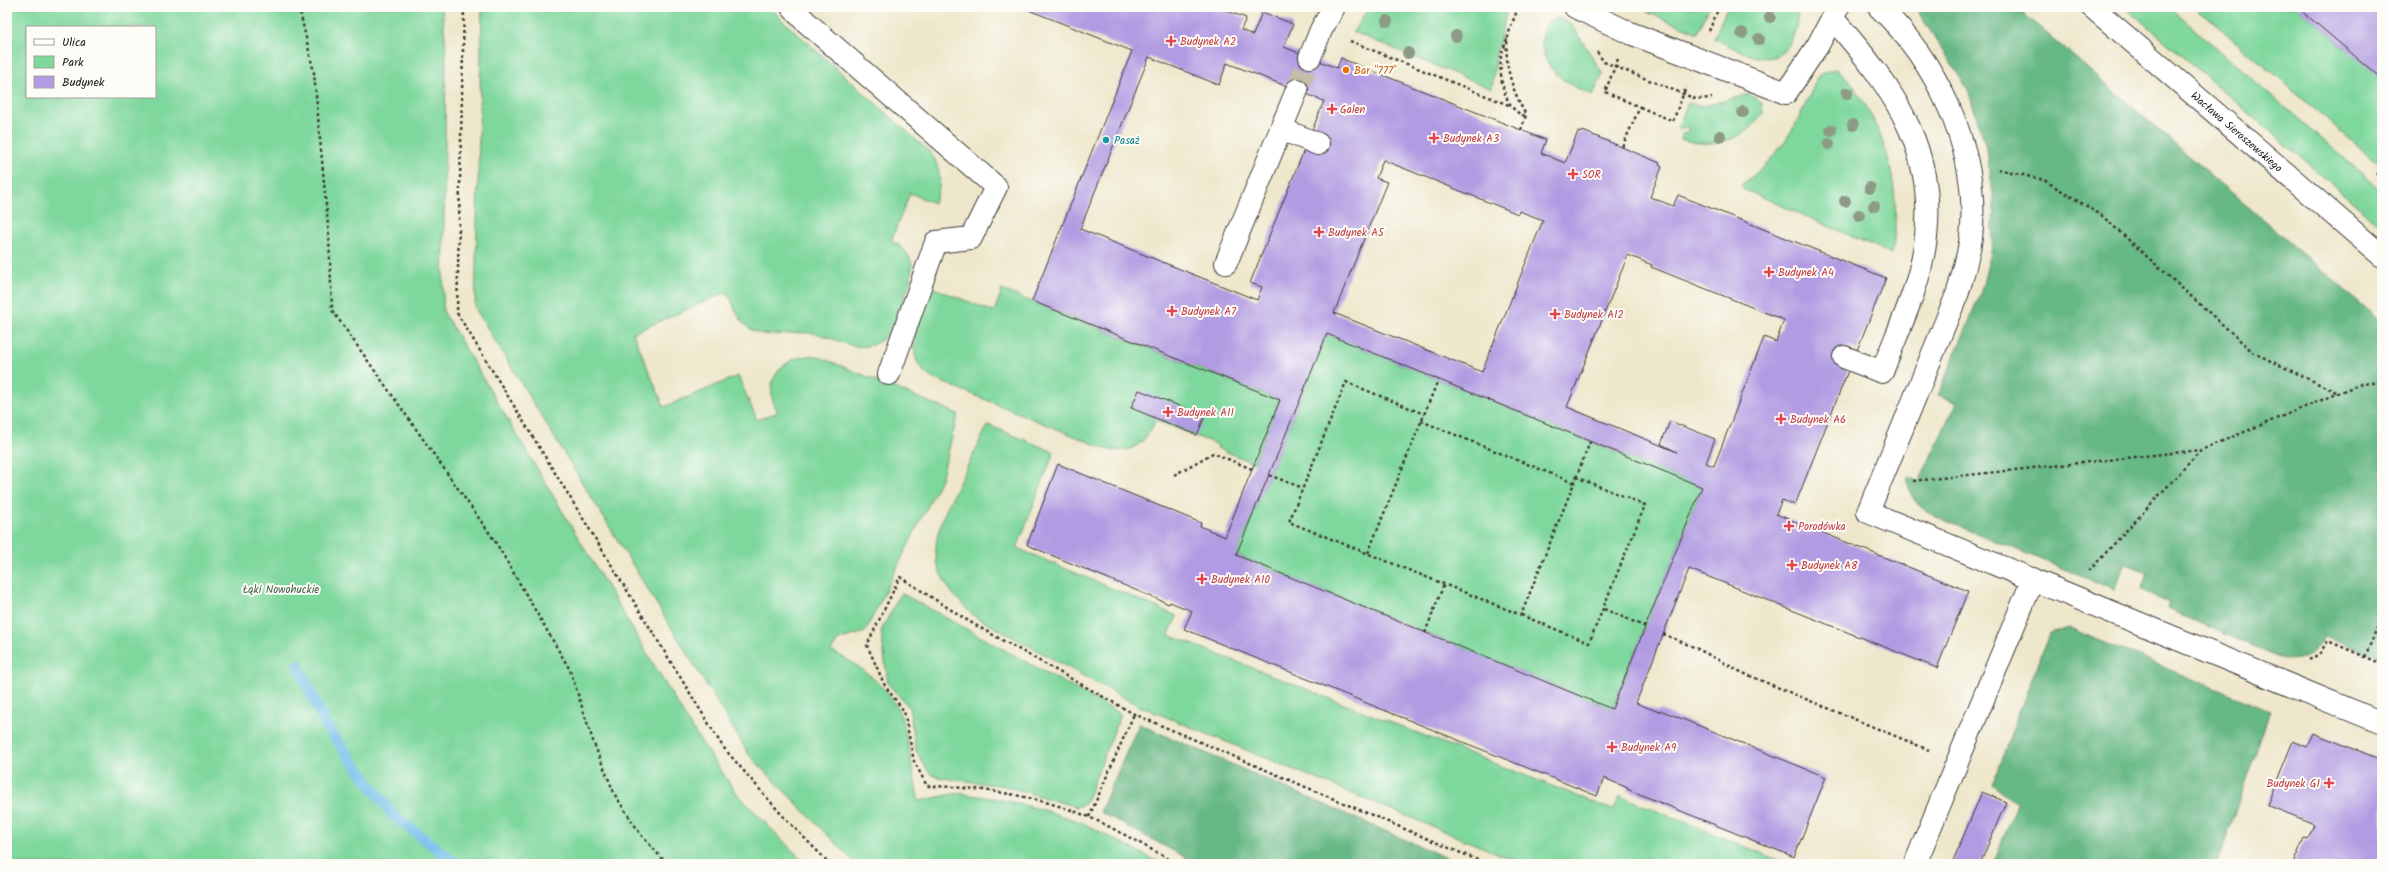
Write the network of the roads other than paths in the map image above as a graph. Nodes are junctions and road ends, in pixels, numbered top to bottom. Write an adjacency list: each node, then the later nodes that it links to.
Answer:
1 (792, 7): 14 (street)
2 (1334, 7): 7 (street)
3 (1575, 7): 6 (street)
4 (1879, 7): 15 (street)
5 (2092, 7): 11 (street, Wacława Sieroszewskiego)
6 (1836, 13): 13 (street)
7 (1310, 57)
8 (1296, 90): 9 (street)
9 (1281, 129): 10 (street); 12 (street)
10 (1318, 144)
11 (2382, 256)
12 (1226, 263)
13 (1844, 357)
14 (889, 374)
15 (2033, 579): 16 (street); 17 (street)
16 (2382, 723)
17 (1916, 864)

